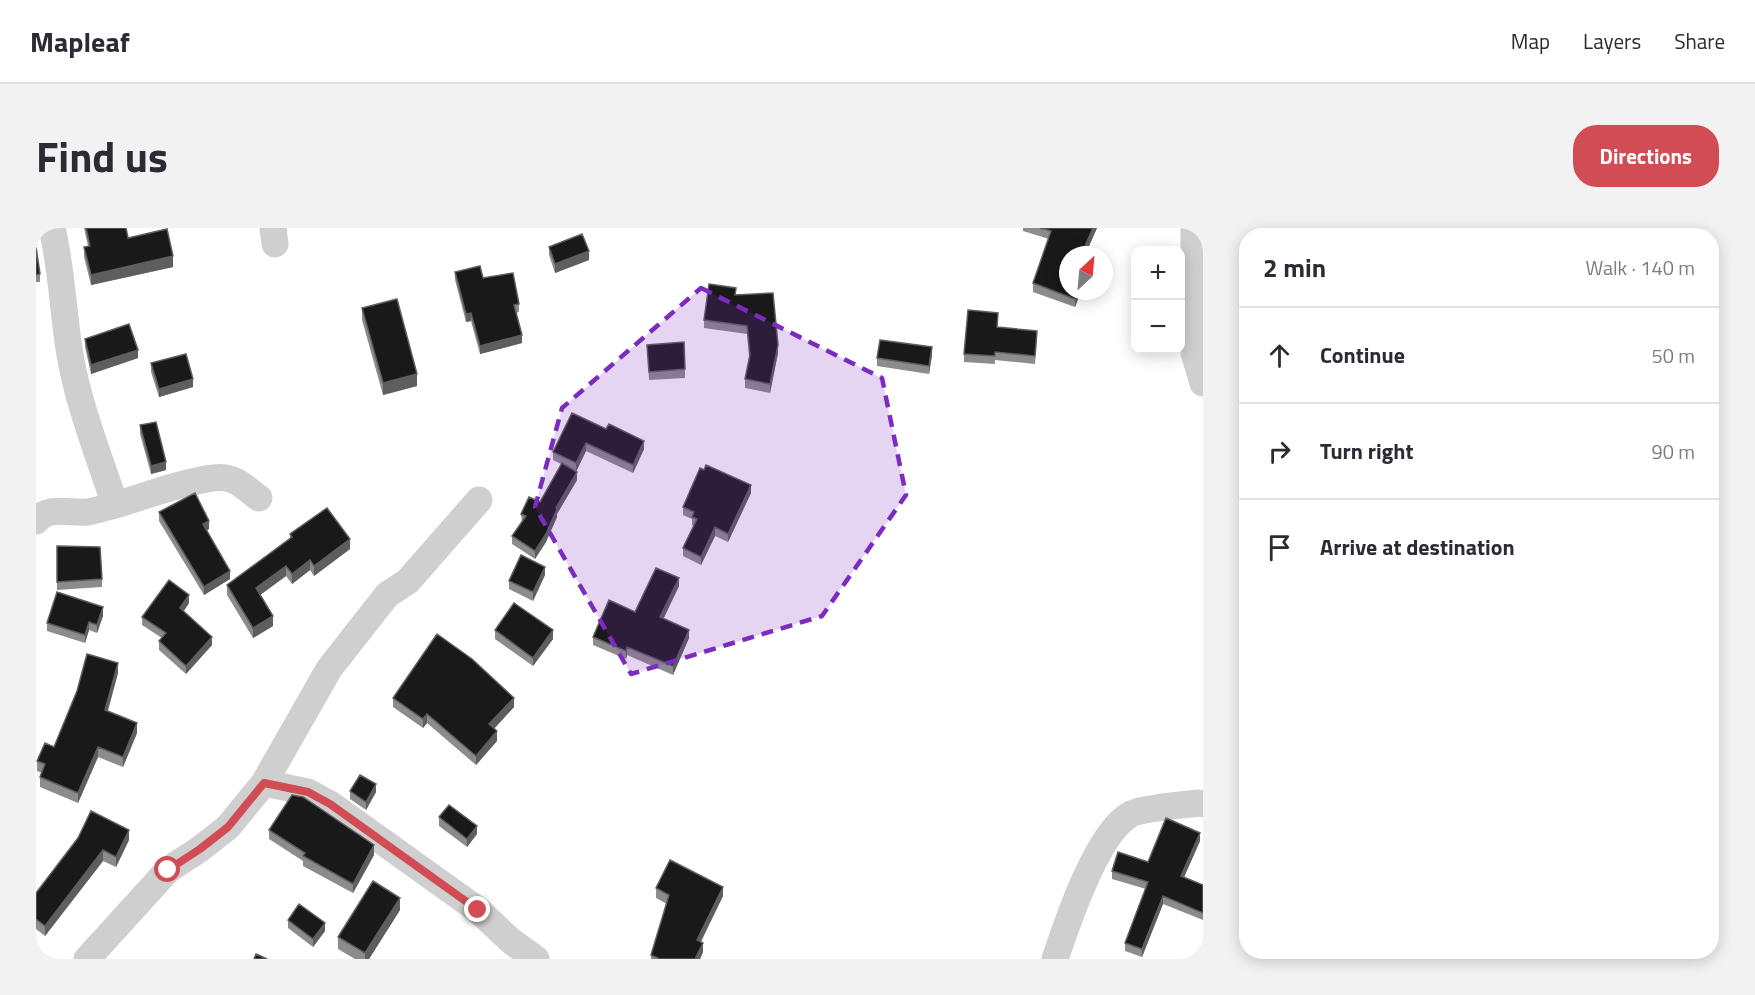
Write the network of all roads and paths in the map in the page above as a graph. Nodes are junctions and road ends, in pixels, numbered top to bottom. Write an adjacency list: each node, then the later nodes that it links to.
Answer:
1 (52, 228): 7 (street)
2 (1194, 228): 3 (street)
3 (1199, 353): 4 (street)
4 (1203, 383)
5 (259, 498): 7 (street)
6 (479, 500): 9 (street)
7 (116, 505): 8 (street)
8 (36, 521)
9 (264, 783): 12 (street); 13 (street)
10 (1203, 804): 11 (street)
11 (1062, 957)
12 (87, 959)
13 (536, 959)

